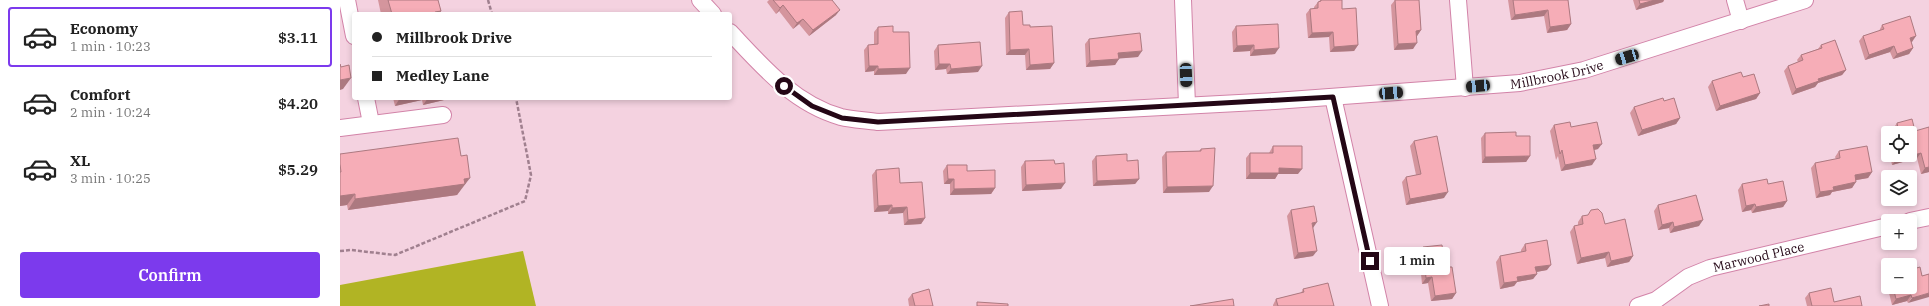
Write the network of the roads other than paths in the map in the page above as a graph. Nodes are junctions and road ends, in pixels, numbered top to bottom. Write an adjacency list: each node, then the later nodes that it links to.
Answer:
1 (347, 0): 9 (street)
2 (700, 0): 7 (street)
3 (1182, 0): 14 (street)
4 (1458, 0): 11 (street)
5 (1735, 0): 8 (street)
6 (1805, 0): 8 (street, Millbrook Drive)
7 (711, 12)
8 (1742, 21): 11 (street, Millbrook Drive)
9 (352, 26)
10 (732, 34): 14 (street, Millbrook Drive)
11 (1465, 88): 12 (street, Millbrook Drive)
12 (1333, 97): 14 (street, Millbrook Drive); 21 (street)
13 (366, 100): 16 (street)
14 (1187, 105)
15 (443, 115): 16 (street)
16 (371, 123): 17 (street)
17 (340, 128)
18 (1929, 217): 19 (street)
19 (1917, 220)
20 (1881, 228): 22 (street, Marwood Place)
21 (1380, 306)
22 (1638, 306)

